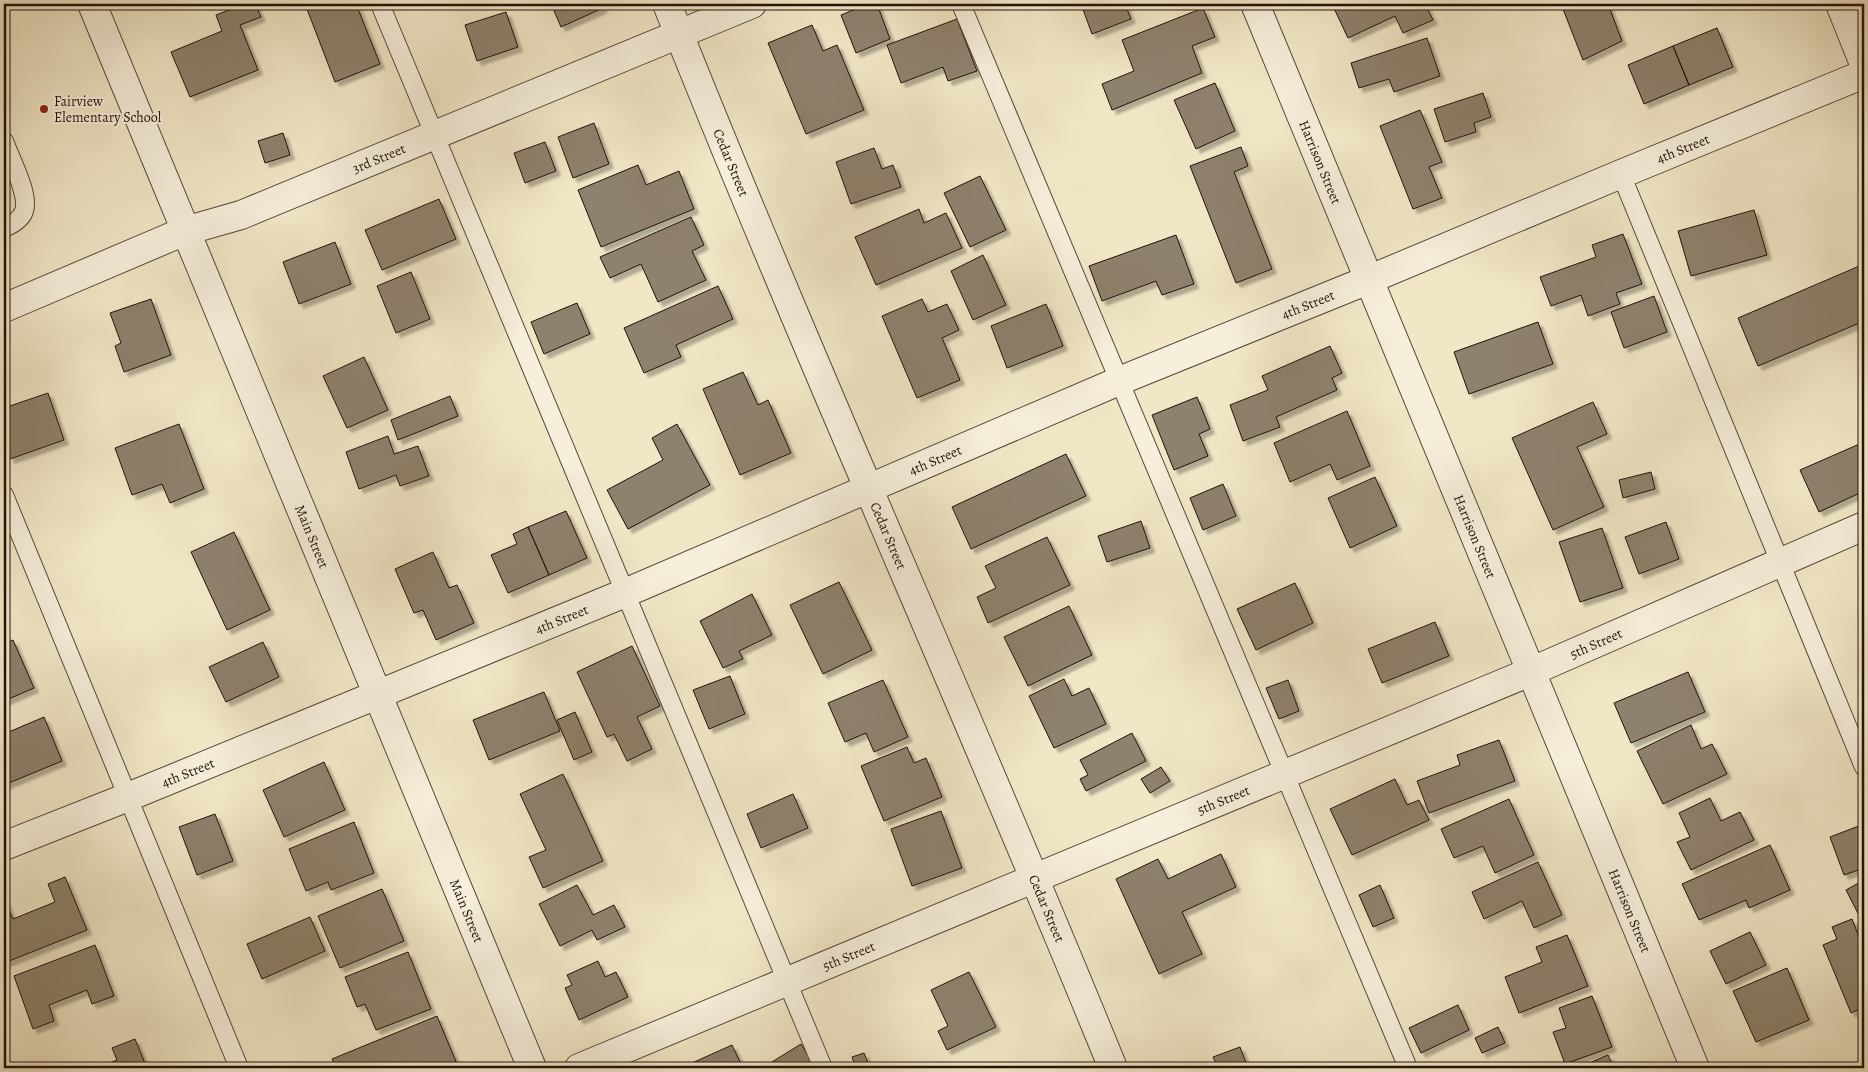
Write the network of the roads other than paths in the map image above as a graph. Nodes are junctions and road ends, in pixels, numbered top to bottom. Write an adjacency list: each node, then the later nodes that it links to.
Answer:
1 (92, 4): 15 (street, Main Street)
2 (380, 4): 11 (lane)
3 (667, 4): 8 (street, Cedar Street)
4 (752, 4): 8 (street, 3rd Street)
5 (960, 4): 18 (lane)
6 (1255, 4): 16 (street, Harrison Street)
7 (1840, 4): 9 (street)
8 (679, 34): 11 (street, 3rd Street); 19 (street, Cedar Street)
9 (1864, 64)
10 (1864, 74): 13 (street, 4th Street)
11 (435, 135): 15 (street, 3rd Street); 23 (lane)
12 (4, 141): 14 (lane)
13 (1621, 174): 16 (street, 4th Street); 22 (lane)
14 (4, 228)
15 (185, 231): 17 (street, 3rd Street); 25 (street, Main Street)
16 (1368, 280): 18 (street, 4th Street); 24 (street, Harrison Street)
17 (4, 308)
18 (1119, 381): 19 (street, 4th Street); 27 (lane)
19 (868, 490): 23 (street, 4th Street); 30 (street, Cedar Street)
20 (4, 495): 28 (lane)
21 (1864, 526): 22 (street, 5th Street)
22 (1780, 562): 24 (street, 5th Street); 26 (lane)
23 (625, 593): 25 (street, 4th Street); 31 (lane)
24 (1530, 672): 27 (street, 5th Street); 38 (street, Harrison Street)
25 (379, 695): 28 (street, 4th Street); 33 (street, Main Street)
26 (1864, 767)
27 (1284, 773): 30 (street, 5th Street); 37 (lane)
28 (128, 797): 29 (street, 4th Street); 32 (lane)
29 (4, 846)
30 (1035, 877): 31 (street, 5th Street); 36 (street, Cedar Street)
31 (787, 981): 34 (street, 5th Street); 35 (lane)
32 (239, 1068)
33 (532, 1068)
34 (579, 1068)
35 (823, 1068)
36 (1113, 1068)
37 (1408, 1068)
38 (1695, 1068)

